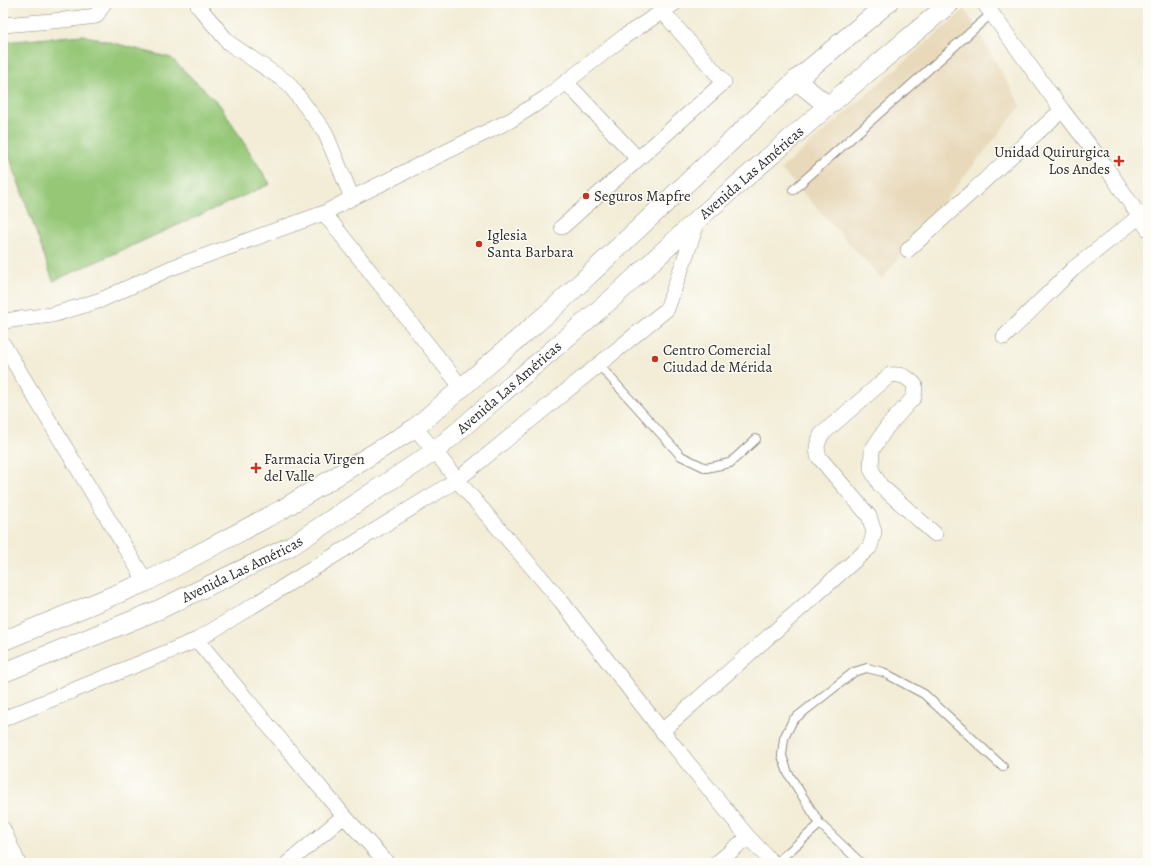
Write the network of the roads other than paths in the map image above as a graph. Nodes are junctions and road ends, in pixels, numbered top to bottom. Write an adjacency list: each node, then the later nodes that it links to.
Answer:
1 (104, 3): 8 (street)
2 (198, 3): 15 (street)
3 (675, 3): 7 (street)
4 (888, 3): 9 (street, Avenida Las Américas)
5 (950, 3): 11 (street, Avenida Las Américas)
6 (988, 8): 12 (street); 14 (lane)
7 (662, 12): 10 (street); 13 (street)
8 (3, 25)
9 (796, 80): 11 (street); 26 (street, Avenida Las Américas)
10 (566, 82): 13 (street); 15 (street)
11 (828, 106): 18 (street, Avenida Las Américas)
12 (1062, 110): 17 (street); 21 (street)
13 (638, 159): 19 (street)
14 (793, 190)
15 (352, 198): 16 (street)
16 (324, 213): 22 (street); 26 (street)
17 (1144, 214): 20 (street); 23 (street)
18 (699, 218): 25 (street); 29 (street, Avenida Las Américas)
19 (562, 227)
20 (1148, 229)
21 (908, 250)
22 (3, 321)
23 (1004, 337)
24 (3, 344): 32 (street)
25 (599, 365): 28 (lane); 30 (street)
26 (462, 388): 27 (street, Avenida Las Américas)
27 (416, 428): 29 (street); 32 (street, Avenida Las Américas)
28 (756, 439)
29 (435, 451): 30 (street); 35 (street, Avenida Las Américas)
30 (457, 480): 33 (street); 37 (street)
31 (935, 534): 37 (street)
32 (146, 582): 34 (street, Avenida Las Américas)
33 (197, 640): 36 (street); 39 (street)
34 (3, 641)
35 (3, 673)
36 (3, 719)
37 (662, 731): 42 (street)
38 (1003, 767): 40 (lane)
39 (344, 816): 44 (street); 45 (street)
40 (820, 824): 47 (lane); 48 (lane)
41 (3, 829): 43 (street)
42 (748, 837): 46 (street); 47 (street)
43 (18, 863)
44 (288, 863)
45 (387, 863)
46 (717, 863)
47 (774, 863)
48 (861, 863)

